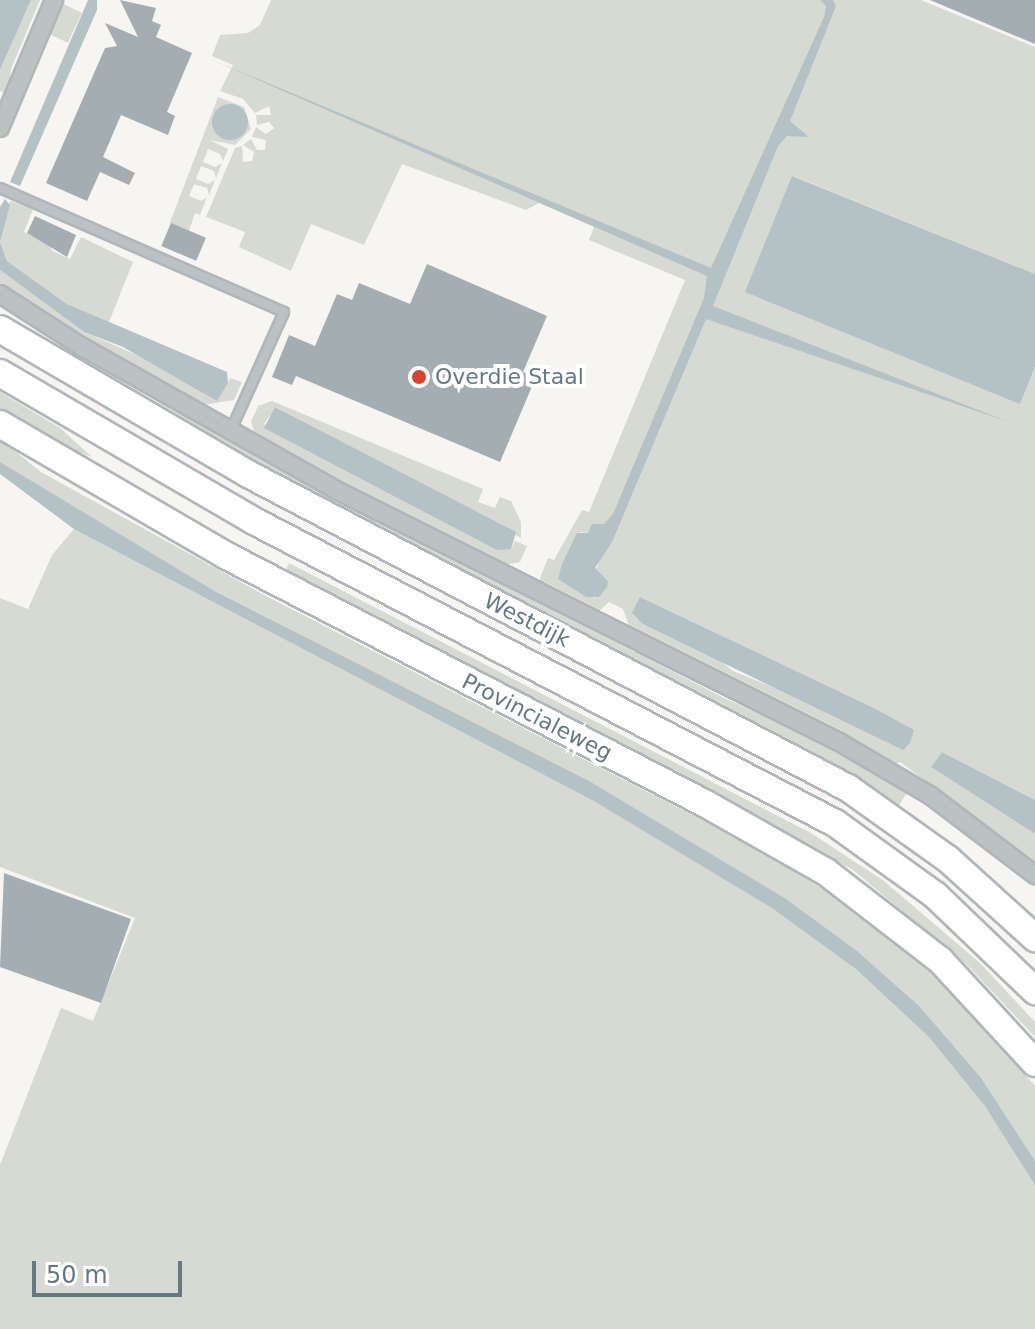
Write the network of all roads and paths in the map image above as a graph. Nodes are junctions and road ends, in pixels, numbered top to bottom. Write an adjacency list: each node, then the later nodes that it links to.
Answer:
1 (54, 0): 2 (street)
2 (0, 128)
3 (0, 188): 8 (lane)
4 (0, 294): 8 (street, Westdijk)
5 (0, 329): 10 (main road, Westdijk)
6 (0, 373): 11 (main road, Provincialeweg)
7 (0, 424): 12 (main road, Provincialeweg)
8 (230, 432): 9 (street, Westdijk)
9 (1035, 875)
10 (1035, 938)
11 (1035, 991)
12 (1035, 1063)

